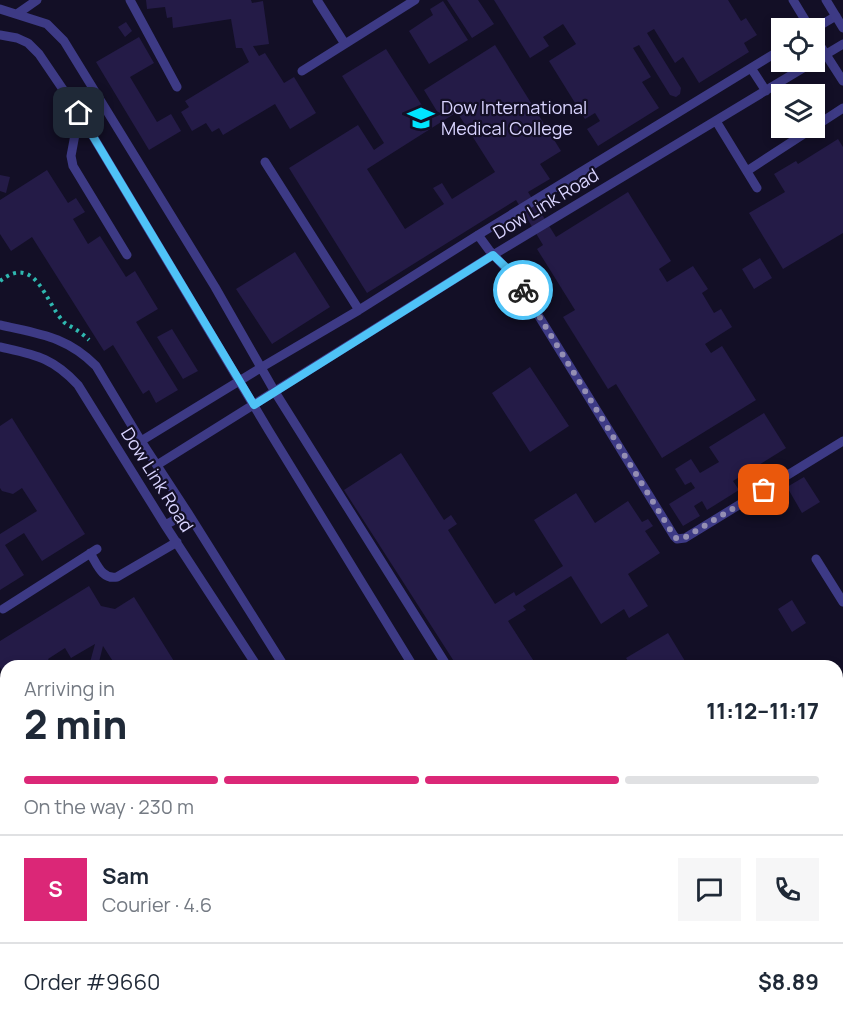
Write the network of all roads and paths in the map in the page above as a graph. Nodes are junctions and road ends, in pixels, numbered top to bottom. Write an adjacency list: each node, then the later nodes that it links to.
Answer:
1 (37, 0): 8 (lane)
2 (130, 0): 21 (lane)
3 (318, 0): 14 (lane)
4 (415, 0): 14 (lane)
5 (794, 0): 10 (lane)
6 (826, 0): 9 (lane)
7 (0, 9): 8 (lane)
8 (17, 14): 39 (lane)
9 (836, 16): 11 (lane); 12 (lane)
10 (804, 18)
11 (825, 22)
12 (843, 28)
13 (0, 34): 24 (lane)
14 (345, 44): 19 (lane)
15 (843, 44): 16 (lane, Dow Link Road)
16 (826, 55): 20 (lane); 22 (lane, Dow Link Road)
17 (771, 56): 18 (lane)
18 (751, 68): 22 (lane); 31 (lane)
19 (302, 71)
20 (843, 81)
21 (177, 87)
22 (766, 91): 26 (lane, Dow Link Road)
23 (843, 108): 25 (lane)
24 (79, 113): 32 (lane); 40 (lane)
25 (825, 120)
26 (716, 121): 29 (lane); 33 (lane, Dow Link Road)
27 (797, 138): 29 (lane)
28 (266, 162): 35 (lane)
29 (747, 171): 30 (lane)
30 (758, 188)
31 (478, 235): 33 (lane); 35 (lane)
32 (127, 255)
33 (493, 255): 41 (lane, Dow Link Road); 44 (lane)
34 (0, 281): 37 (path)
35 (359, 310): 39 (lane)
36 (0, 325): 43 (lane, Dow Link Road)
37 (94, 346)
38 (0, 347): 47 (lane, Dow Link Road)
39 (262, 367): 40 (lane); 41 (lane)
40 (240, 381): 42 (lane); 43 (lane)
41 (276, 392): 42 (lane, Dow Link Road); 55 (lane)
42 (254, 405): 45 (lane, Dow Link Road); 54 (lane)
43 (141, 441): 45 (lane, Dow Link Road)
44 (843, 441)
45 (156, 465): 46 (lane, Dow Link Road)
46 (189, 513): 47 (lane); 53 (lane, Dow Link Road)
47 (165, 525): 48 (lane, Dow Link Road)
48 (177, 542): 51 (lane); 52 (lane, Dow Link Road)
49 (816, 559): 50 (lane)
50 (843, 602)
51 (3, 609)
52 (253, 660)
53 (280, 660)
54 (409, 660)
55 (443, 660)

